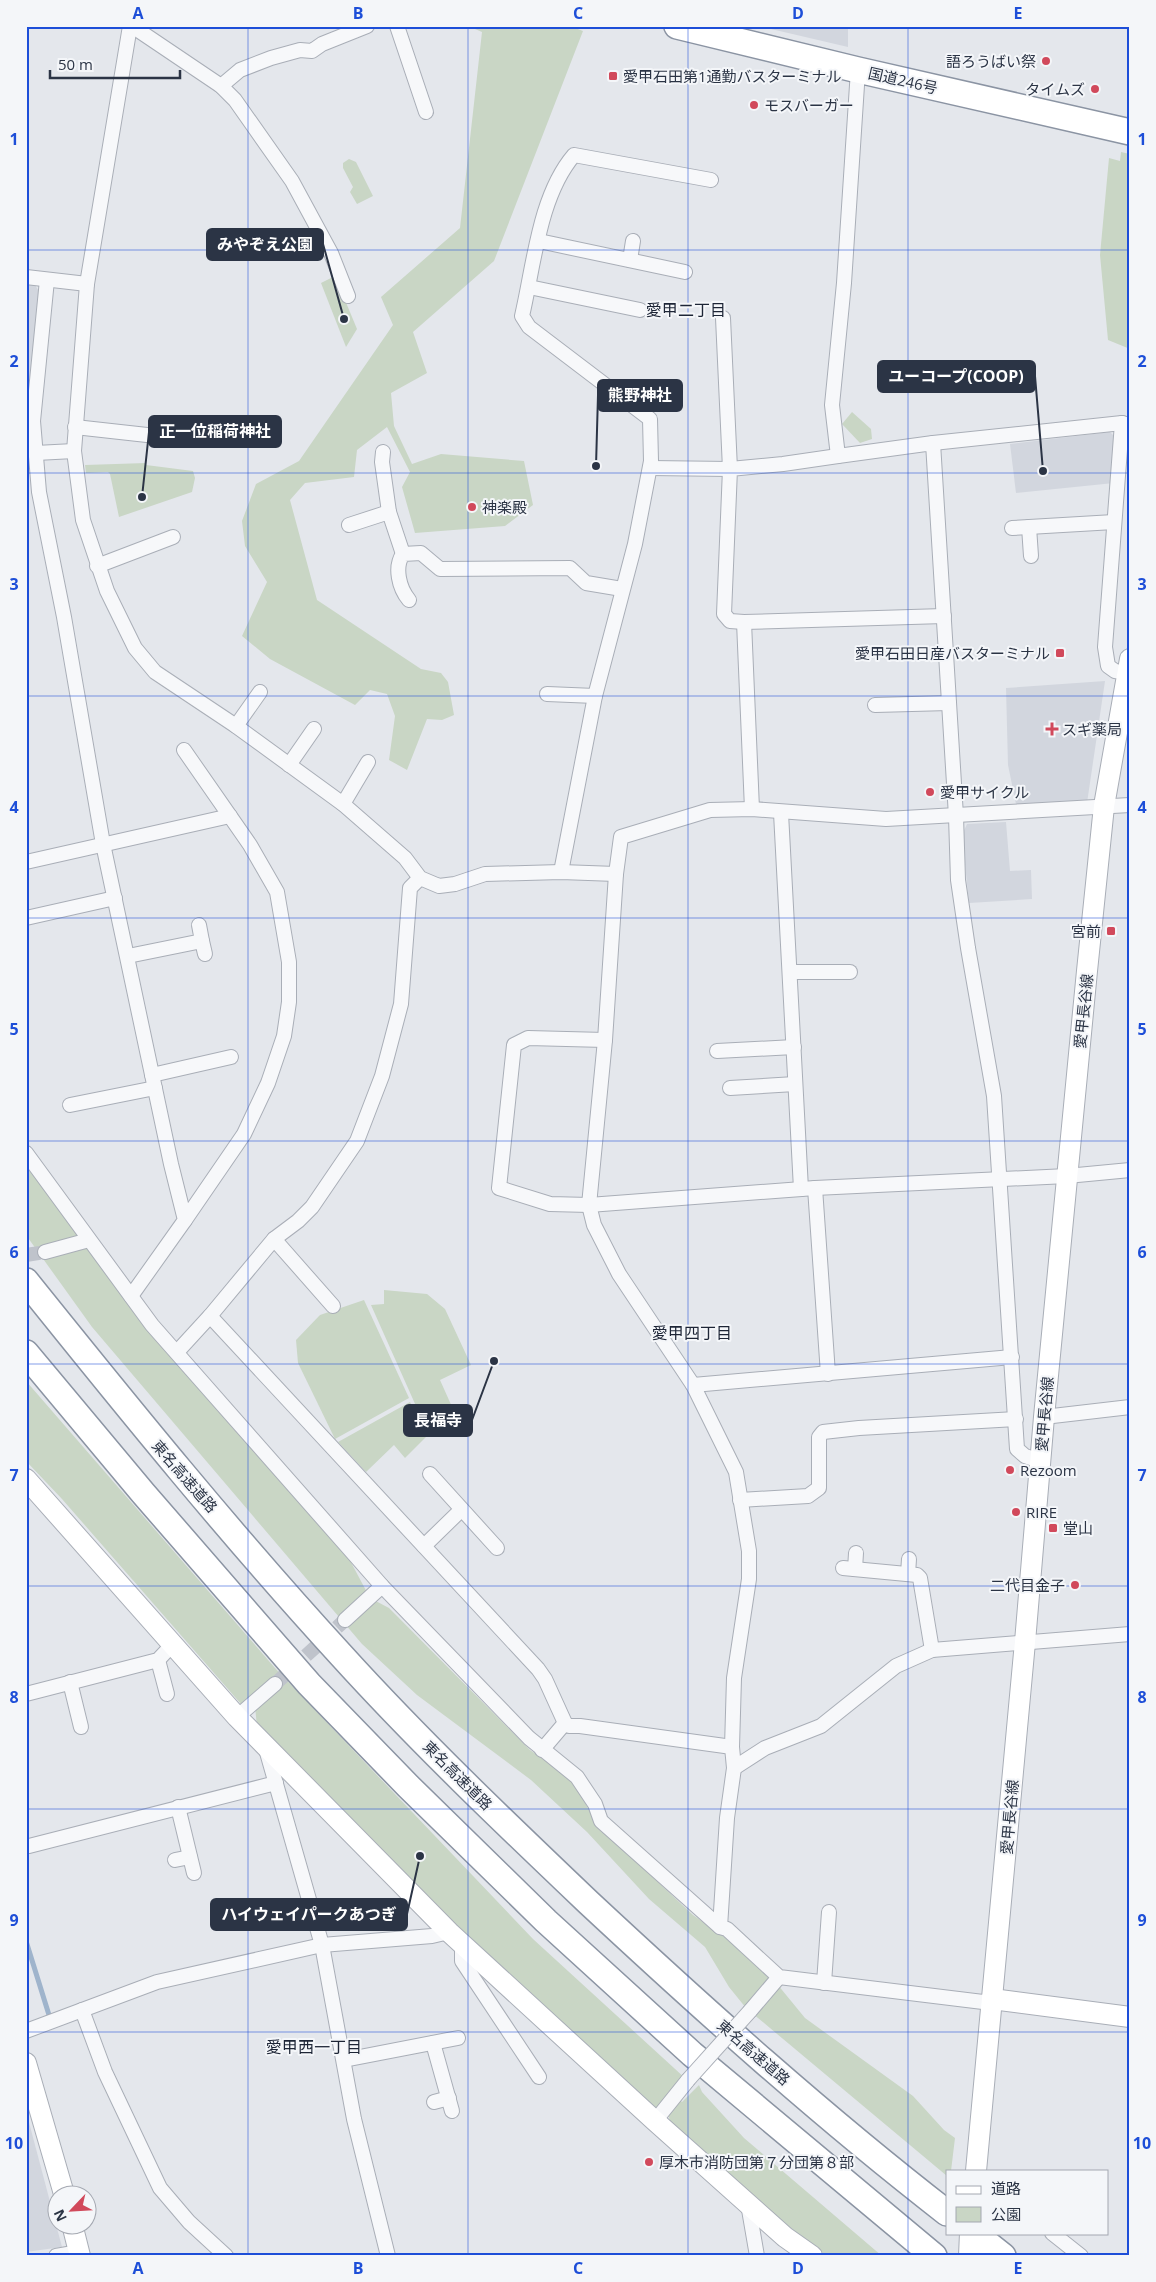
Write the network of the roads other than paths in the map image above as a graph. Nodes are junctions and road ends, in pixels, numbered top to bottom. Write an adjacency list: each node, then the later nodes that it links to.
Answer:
1 (131, 26): 6 (street); 16 (street)
2 (368, 26): 6 (street)
3 (397, 26): 7 (street)
4 (676, 26): 5 (highway, 国道246号)
5 (858, 70): 8 (highway, 国道246号); 28 (street)
6 (221, 86): 18 (street)
7 (428, 103)
8 (1130, 132)
9 (711, 180): 10 (street)
10 (539, 241): 12 (street); 17 (street)
11 (633, 241): 12 (street)
12 (630, 260): 13 (street)
13 (685, 272)
14 (26, 277): 15 (street)
15 (47, 280): 16 (street); 27 (street)
16 (87, 284): 22 (street)
17 (529, 287): 19 (street); 29 (street)
18 (348, 296)
19 (640, 310)
20 (723, 318): 30 (street)
21 (1126, 424): 24 (street); 32 (street)
22 (74, 427): 23 (street); 25 (street)
23 (192, 440)
24 (933, 443): 28 (street); 42 (street)
25 (74, 452): 27 (street); 39 (street)
26 (383, 452): 31 (street)
27 (36, 453): 62 (street)
28 (838, 456): 30 (street)
29 (650, 468): 30 (street); 40 (street)
30 (730, 469): 43 (street)
31 (389, 512): 33 (street); 37 (street)
32 (1114, 522): 34 (street); 44 (street)
33 (349, 525)
34 (1029, 527): 35 (street); 38 (street)
35 (1012, 528)
36 (173, 537): 39 (street)
37 (403, 554): 40 (street); 41 (street)
38 (1031, 556)
39 (98, 566): 50 (street)
40 (622, 589): 47 (street)
41 (409, 600)
42 (944, 616): 43 (street); 48 (street)
43 (744, 622): 58 (street)
44 (1128, 666): 57 (street, 愛甲長谷線)
45 (260, 692): 50 (street)
46 (547, 694): 47 (street)
47 (595, 696): 64 (street)
48 (949, 703): 49 (street); 61 (street)
49 (875, 705)
50 (236, 726): 54 (street)
51 (314, 729): 54 (street)
52 (184, 750): 60 (street)
53 (368, 762): 55 (street)
54 (289, 764): 55 (street)
55 (343, 804): 66 (street)
56 (1130, 804): 57 (street)
57 (1104, 806): 61 (street); 83 (street, 愛甲長谷線)
58 (752, 809): 59 (street); 65 (street)
59 (781, 813): 61 (street); 71 (street)
60 (230, 816): 62 (street); 88 (street)
61 (956, 816): 84 (street)
62 (103, 844): 63 (street); 67 (street)
63 (26, 862)
64 (561, 872): 65 (street); 66 (street)
65 (616, 874): 73 (street)
66 (420, 878): 89 (street)
67 (115, 898): 68 (street); 70 (street)
68 (26, 918)
69 (199, 925): 70 (street)
70 (128, 956): 77 (street)
71 (790, 972): 72 (street); 74 (street)
72 (850, 972)
73 (605, 1040): 87 (street); 87 (street)
74 (794, 1047): 75 (street); 78 (street)
75 (717, 1051)
76 (231, 1057): 77 (street)
77 (153, 1081): 80 (street); 88 (street)
78 (796, 1084): 79 (street); 86 (street)
79 (737, 1090)
80 (70, 1105)
81 (26, 1153): 90 (street)
82 (1130, 1170): 83 (street)
83 (1067, 1176): 84 (street); 102 (street, 愛甲長谷線)
84 (999, 1179): 85 (street); 98 (street)
85 (815, 1188): 86 (street); 99 (street)
86 (801, 1189): 87 (street)
87 (589, 1205): 100 (street)
88 (186, 1220): 93 (street)
89 (274, 1239): 94 (street); 95 (street)
90 (89, 1240): 91 (street); 93 (street)
91 (45, 1252)
92 (26, 1281): 158 (highway, 東名高速道路)
93 (131, 1296): 96 (street)
94 (333, 1306)
95 (210, 1316): 96 (street); 109 (street)
96 (177, 1352): 114 (street)
97 (26, 1353): 169 (highway)
98 (1012, 1357): 99 (street); 103 (street)
99 (828, 1374): 100 (street)
100 (693, 1385): 107 (street)
101 (1130, 1407): 102 (street)
102 (1044, 1417): 104 (street, 愛甲長谷線)
103 (1016, 1419): 104 (street); 107 (street)
104 (1040, 1461): 117 (street, 愛甲長谷線)
105 (430, 1474): 108 (street)
106 (26, 1479): 118 (street)
107 (740, 1500): 129 (street)
108 (461, 1510): 109 (street); 110 (street)
109 (424, 1546): 126 (street)
110 (497, 1548)
111 (856, 1552): 113 (street)
112 (909, 1559): 113 (street)
113 (908, 1574): 119 (street)
114 (382, 1586): 115 (street); 130 (street)
115 (345, 1620)
116 (1130, 1634): 117 (street)
117 (1026, 1642): 119 (street); 144 (street, 愛甲長谷線)
118 (173, 1644): 120 (street); 125 (street)
119 (932, 1650): 131 (street)
120 (158, 1660): 121 (street); 124 (street)
121 (70, 1682): 123 (street); 127 (street)
122 (275, 1684): 125 (street)
123 (26, 1694)
124 (167, 1694)
125 (238, 1717): 128 (street)
126 (565, 1723): 129 (street); 130 (street)
127 (81, 1727)
128 (265, 1745): 132 (street); 140 (street)
129 (732, 1747): 131 (street)
130 (542, 1750): 139 (street)
131 (734, 1768): 139 (street)
132 (276, 1783): 133 (street); 141 (street)
133 (178, 1807): 134 (street); 135 (street)
134 (29, 1846)
135 (190, 1857): 136 (street); 137 (street)
136 (175, 1860)
137 (194, 1872)
138 (829, 1912): 143 (street)
139 (720, 1928): 142 (street)
140 (456, 1939): 141 (street); 152 (street); 154 (street)
141 (322, 1945): 145 (street); 150 (street)
142 (779, 1977): 143 (street); 154 (street, bridge)
143 (824, 1983): 144 (street)
144 (992, 1999): 146 (street); 155 (street, 愛甲長谷線)
145 (82, 2010): 147 (street); 165 (street)
146 (1130, 2017)
147 (26, 2031)
148 (458, 2038): 149 (street)
149 (433, 2043): 150 (street); 153 (street)
150 (344, 2060): 166 (street)
151 (26, 2063): 156 (street)
152 (539, 2076)
153 (434, 2102)
154 (655, 2121): 157 (street)
155 (976, 2170)
156 (61, 2184)
157 (748, 2204): 167 (street); 168 (street)
158 (946, 2212)
159 (75, 2234): 163 (street)
160 (972, 2234): 170 (street)
161 (973, 2234): 171 (highway)
162 (1053, 2234): 172 (street)
163 (80, 2254): 164 (street)
164 (56, 2256)
165 (226, 2256)
166 (388, 2256)
167 (757, 2256)
168 (812, 2256)
169 (934, 2256)
170 (969, 2256)
171 (1003, 2256)
172 (1081, 2256)

